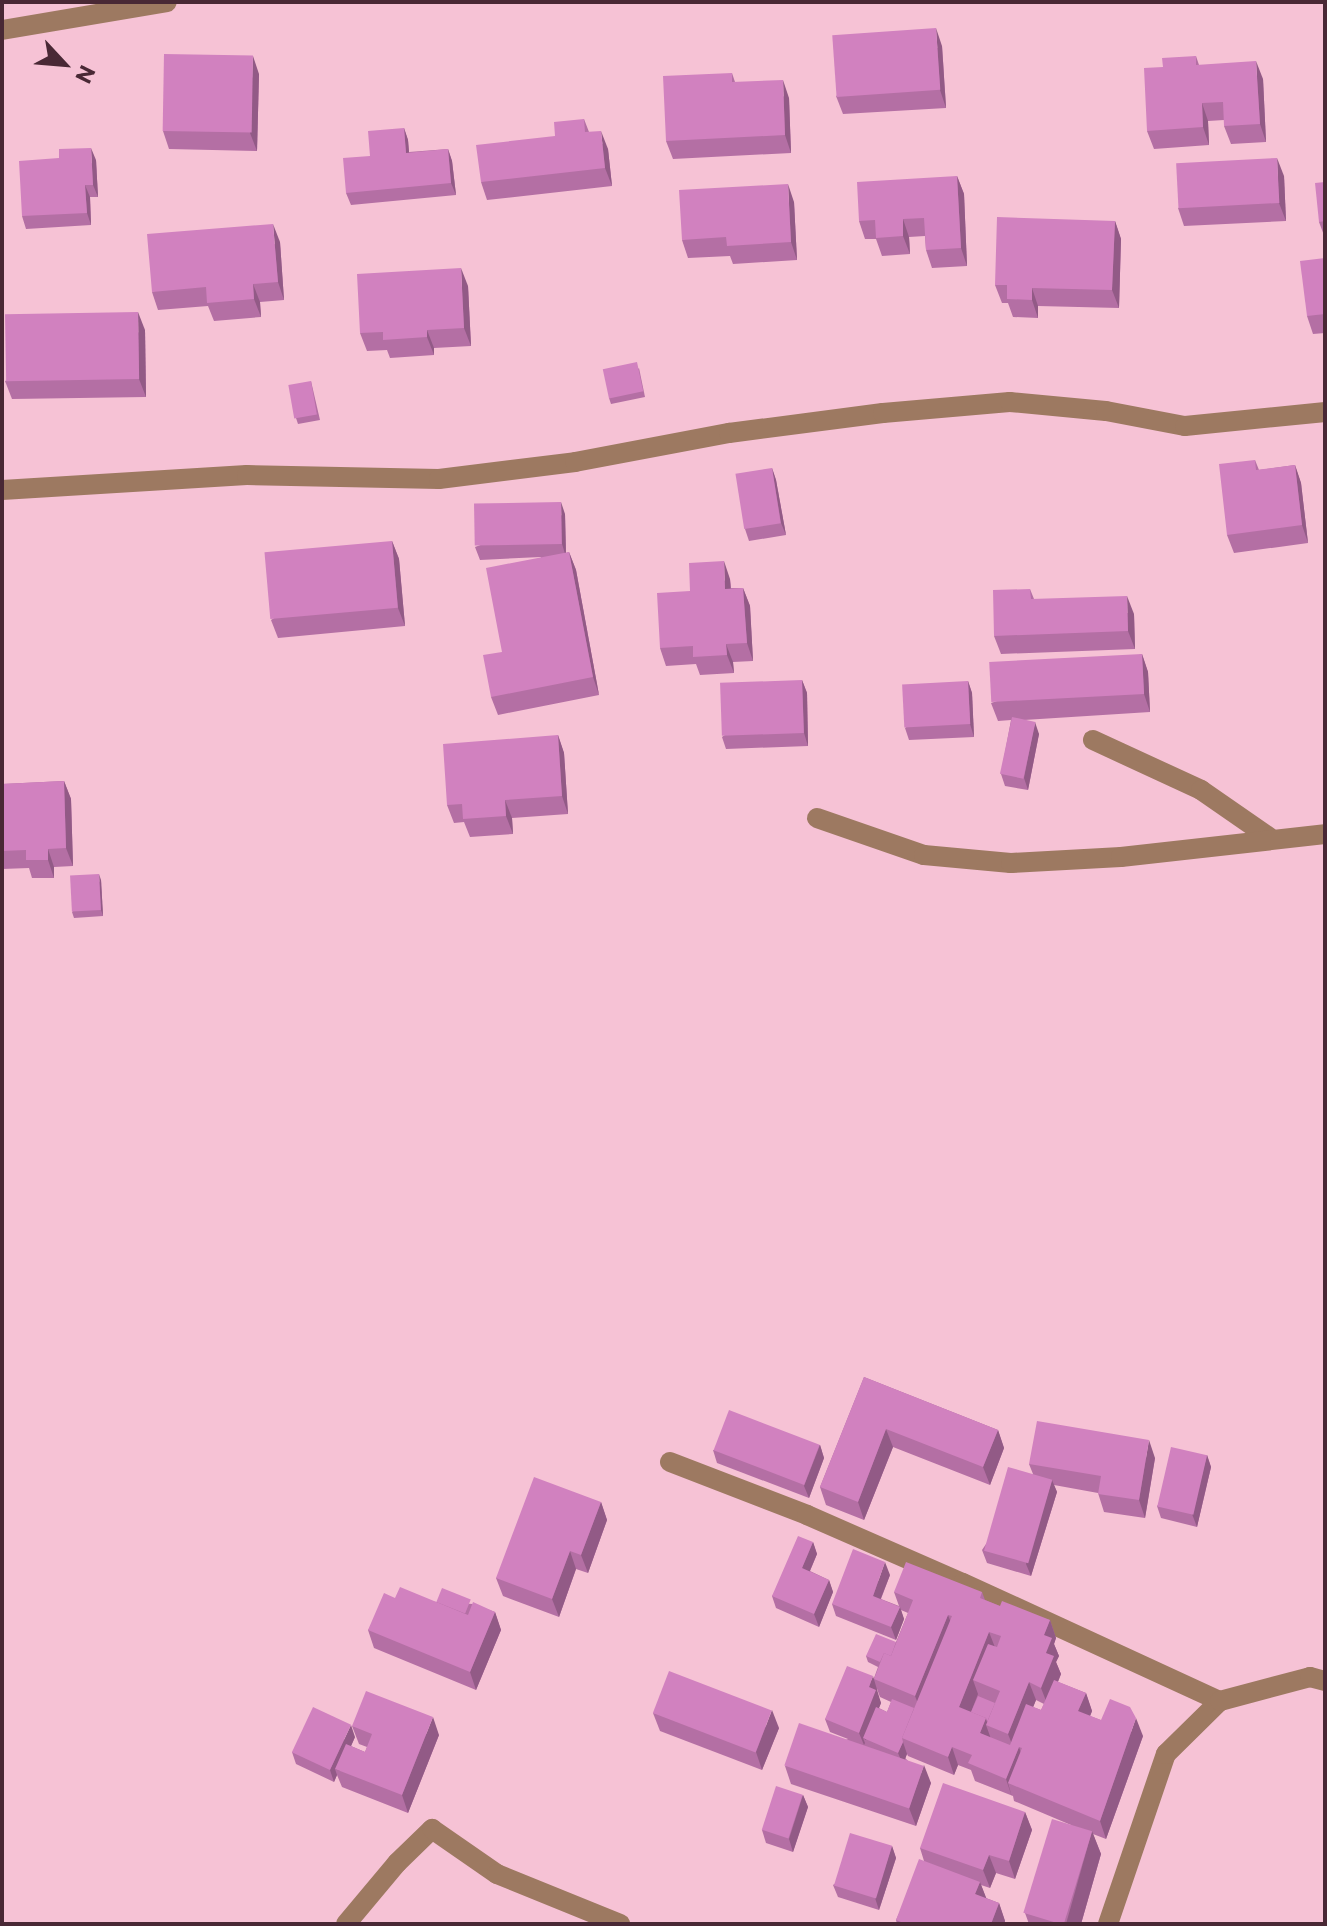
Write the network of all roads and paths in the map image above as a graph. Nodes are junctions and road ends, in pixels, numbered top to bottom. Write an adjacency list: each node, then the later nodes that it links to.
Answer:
1 (167, 2): 2 (street)
2 (2, 30)
3 (1325, 412): 4 (street)
4 (2, 490)
5 (1093, 740): 8 (street)
6 (817, 818): 8 (street)
7 (1325, 834): 8 (street)
8 (1269, 837)
9 (670, 1462): 11 (street)
10 (1325, 1681): 11 (street)
11 (1220, 1701): 14 (street)
12 (346, 1924): 13 (street)
13 (620, 1924)
14 (1108, 1924)

